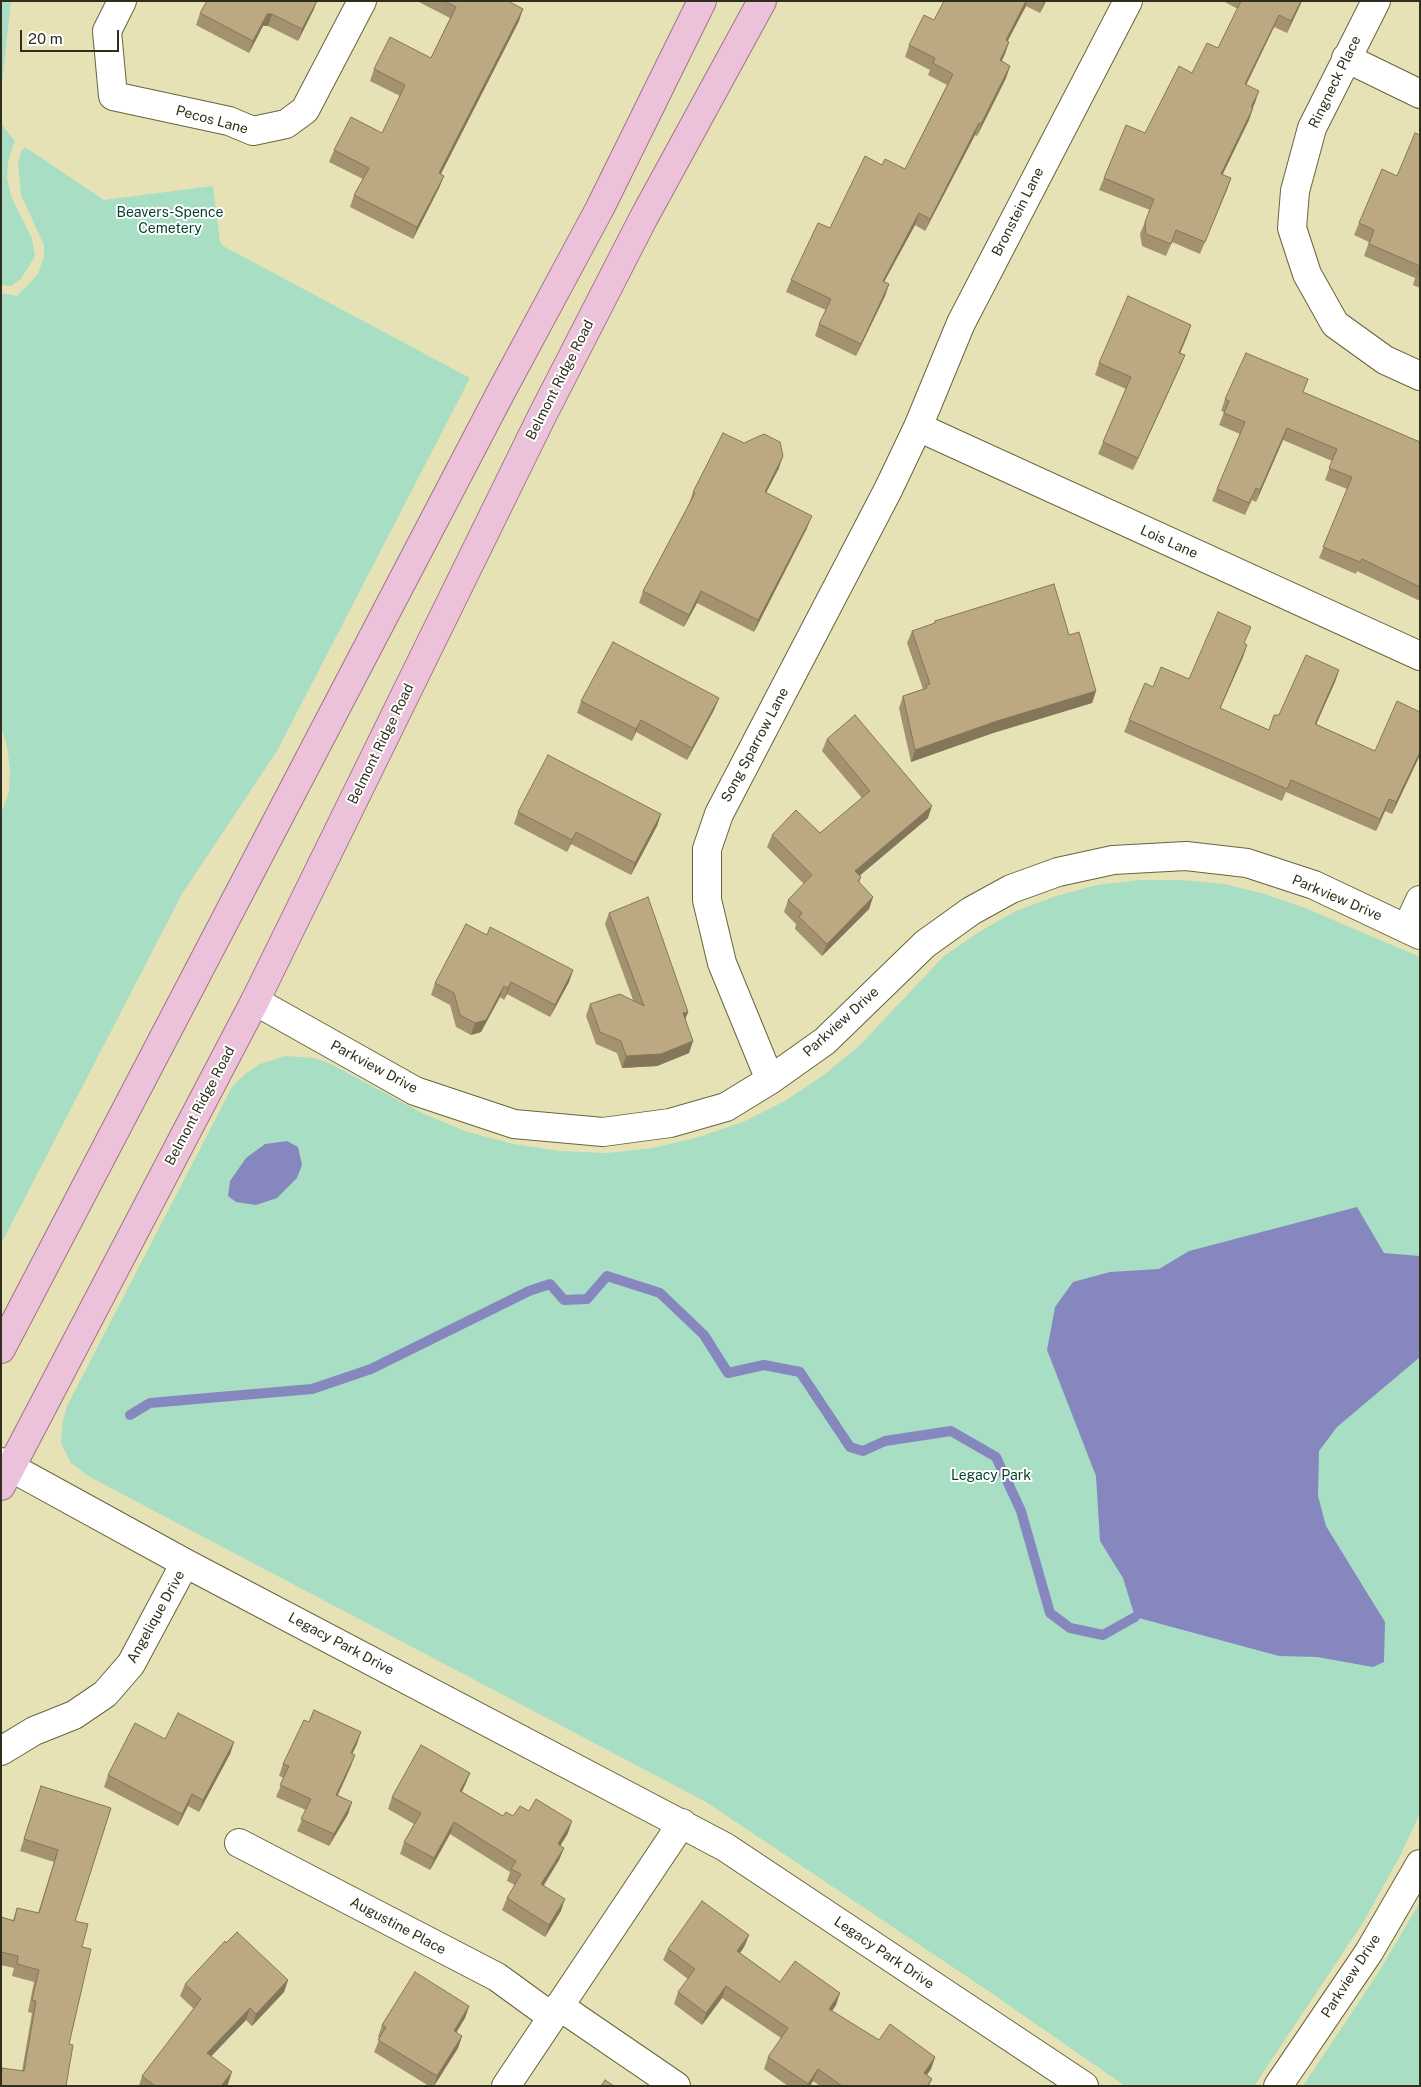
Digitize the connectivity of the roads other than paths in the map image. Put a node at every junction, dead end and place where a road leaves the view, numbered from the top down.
1 (122, 1) edge
2 (362, 1) edge
3 (702, 1) edge
4 (762, 1) edge
5 (1128, 1) edge
6 (1376, 1) edge
7 (1346, 58) junction
8 (1420, 94) edge
9 (1420, 376) edge
10 (918, 427) junction
11 (1420, 656) edge
12 (1420, 900) edge
13 (1413, 932) edge
14 (255, 1001) junction
15 (770, 1080) junction
16 (1, 1349) edge
17 (4, 1472) edge
18 (185, 1563) junction
19 (1, 1750) edge
20 (682, 1823) junction
21 (239, 1843) dead end
22 (1420, 1864) edge
23 (556, 2011) junction
24 (506, 2086) edge
25 (676, 2086) edge
26 (1084, 2086) edge
27 (1278, 2086) edge

1 - 2 street, Pecos Lane
3 - 16 main road
4 - 14 main road, Belmont Ridge Road
5 - 10 street, Bronstein Lane
6 - 7 street, Ringneck Place
7 - 8 street
7 - 9 street, Ringneck Place
10 - 11 street, Lois Lane
10 - 15 street, Song Sparrow Lane
12 - 13 street
13 - 15 street, Parkview Drive
14 - 15 street, Parkview Drive
14 - 17 main road, Belmont Ridge Road
17 - 18 street, Legacy Park Drive
18 - 19 street, Angelique Drive
18 - 20 street, Legacy Park Drive
20 - 23 street
20 - 26 street, Legacy Park Drive
21 - 23 street, Augustine Place
22 - 27 street, Parkview Drive
23 - 24 street
23 - 25 street, Augustine Place

